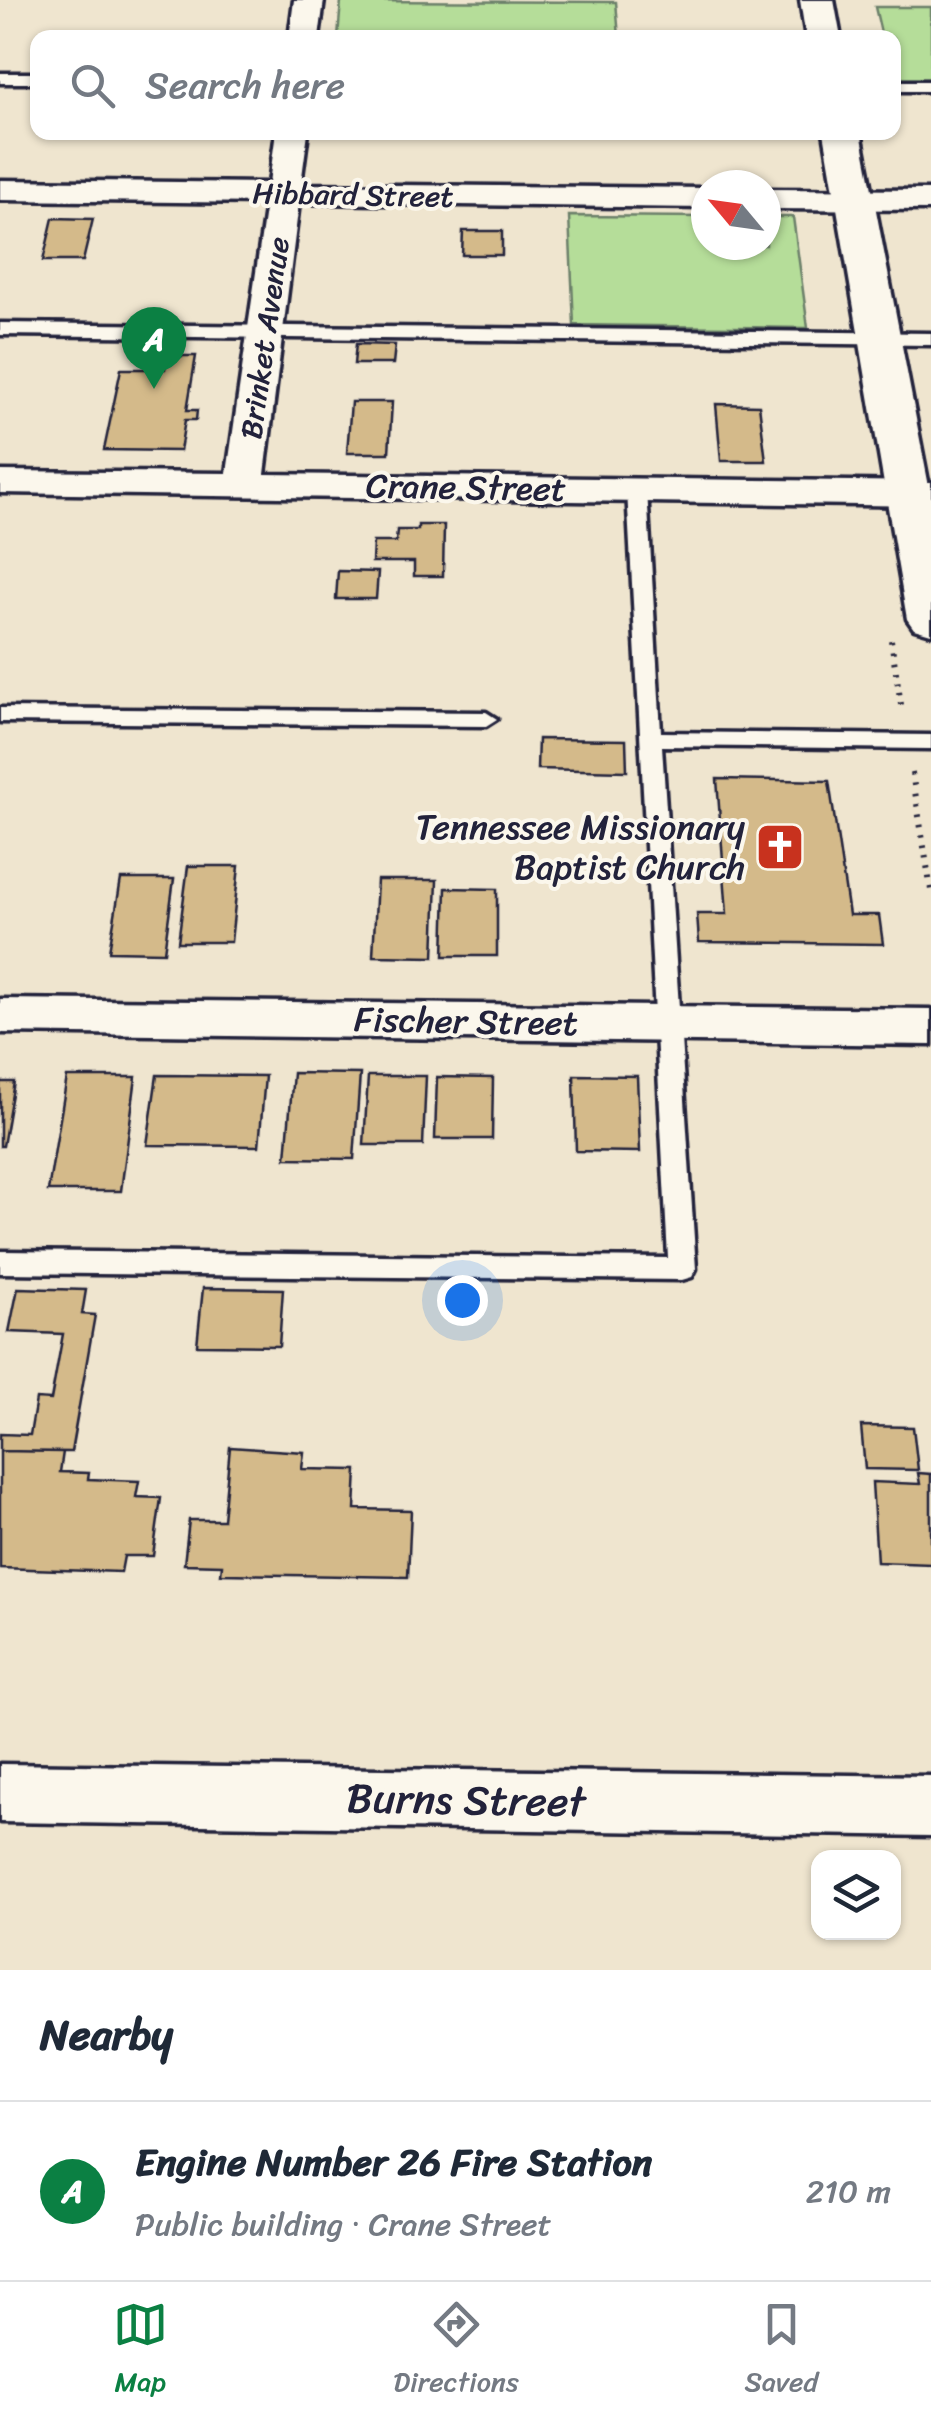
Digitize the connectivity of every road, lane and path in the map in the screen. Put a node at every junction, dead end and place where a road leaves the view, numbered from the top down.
1 (309, 0) edge
2 (817, 0) edge
3 (305, 30) edge
4 (823, 30) edge
5 (0, 78) edge
6 (30, 78) edge
7 (901, 86) edge
8 (931, 86) edge
9 (291, 140) edge
10 (843, 140) edge
11 (0, 190) edge
12 (284, 194) junction
13 (691, 198) edge
14 (781, 198) edge
15 (854, 199) junction
16 (931, 200) edge
17 (0, 329) edge
18 (266, 330) junction
19 (879, 338) junction
20 (931, 339) edge
21 (0, 482) edge
22 (244, 484) junction
23 (637, 490) junction
24 (919, 494) edge
25 (931, 618) edge
26 (0, 715) edge
27 (486, 720) dead end
28 (650, 739) junction
29 (931, 742) edge
30 (0, 1016) edge
31 (670, 1024) junction
32 (931, 1027) edge
33 (0, 1262) edge
34 (0, 1792) edge
35 (931, 1806) edge

1 - 3 street
2 - 4 street
5 - 6 lane
7 - 8 lane
9 - 12 street, Brinket Avenue
10 - 15 street
11 - 12 street, Hibbard Street
12 - 13 street, Hibbard Street
12 - 18 street, Brinket Avenue
14 - 15 street
15 - 16 street
15 - 19 street
17 - 18 lane
18 - 19 lane
18 - 22 street, Brinket Avenue
19 - 20 lane
19 - 24 street
21 - 22 street, Crane Street
22 - 23 street, Crane Street
23 - 24 street, Crane Street
23 - 28 lane
24 - 25 street
26 - 27 lane
28 - 29 lane
28 - 31 lane
30 - 31 street, Fischer Street
31 - 32 street, Fischer Street
31 - 33 lane
34 - 35 street, Burns Street

